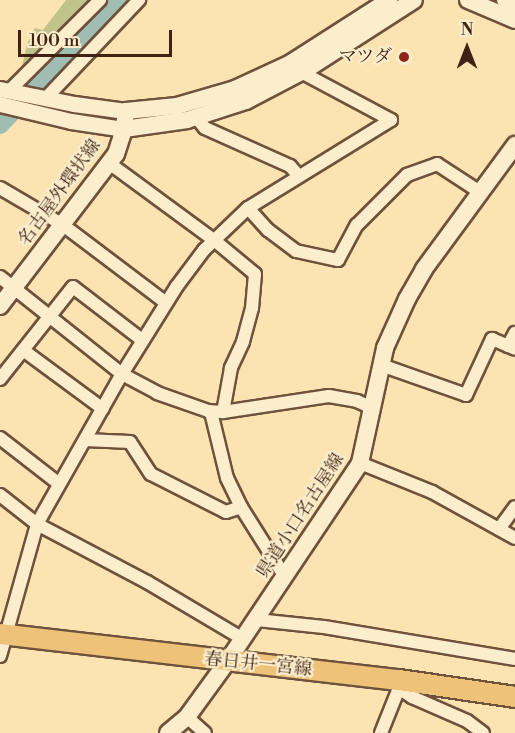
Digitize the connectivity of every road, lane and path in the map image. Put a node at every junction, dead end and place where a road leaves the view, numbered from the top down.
1 (100, 0) edge
2 (139, 0) edge
3 (389, 0) edge
4 (414, 0) edge
5 (468, 0) edge
6 (505, 0) edge
7 (515, 4) edge
8 (515, 20) edge
9 (301, 72) junction
10 (3, 97) edge
11 (45, 99) junction
12 (126, 111) junction
13 (196, 117) junction
14 (124, 129) junction
15 (515, 145) edge
16 (109, 163) junction
17 (299, 176) junction
18 (0, 188) edge
19 (480, 192) junction
20 (248, 208) junction
21 (63, 225) junction
22 (214, 240) junction
23 (0, 277) edge
24 (14, 288) junction
25 (166, 303) junction
26 (0, 306) edge
27 (50, 316) junction
28 (515, 333) edge
29 (142, 340) junction
30 (511, 348) edge
31 (23, 350) junction
32 (381, 365) junction
33 (122, 374) junction
34 (0, 379) edge
35 (372, 408) junction
36 (103, 409) junction
37 (217, 412) junction
38 (0, 438) edge
39 (85, 440) junction
40 (360, 463) junction
41 (58, 483) junction
42 (0, 495) edge
43 (241, 507) junction
44 (515, 507) edge
45 (37, 524) junction
46 (499, 530) junction
47 (515, 538) edge
48 (285, 577) junction
49 (257, 620) junction
50 (3, 634) edge
51 (243, 639) junction
52 (0, 656) edge
53 (515, 659) edge
54 (227, 662) junction
55 (399, 684) junction
56 (515, 697) edge
57 (187, 717) junction
58 (168, 733) edge
59 (206, 733) edge
60 (381, 733) edge
61 (483, 733) edge

1 - 10 street
2 - 11 street
3 - 12 main road
4 - 9 main road, 名古屋外環状線
5 - 8 main road
6 - 7 main road
9 - 13 main road, 名古屋外環状線
9 - 17 street
10 - 11 street
10 - 14 street
11 - 12 street
12 - 14 main road, 名古屋外環状線
13 - 14 main road, 名古屋外環状線
13 - 17 street
14 - 16 main road, 名古屋外環状線
15 - 19 main road, 県道小口名古屋線
16 - 21 main road, 名古屋外環状線
16 - 22 street
17 - 20 street
18 - 21 street
19 - 20 street
19 - 32 main road, 県道小口名古屋線
20 - 22 street
21 - 24 main road, 名古屋外環状線
21 - 25 street
22 - 25 street
22 - 37 street
23 - 24 street
24 - 26 main road, 名古屋外環状線
24 - 27 street
25 - 29 street
27 - 29 street
27 - 31 street
27 - 33 street
28 - 30 street
29 - 33 street
30 - 32 street
31 - 34 street
31 - 36 street
32 - 35 main road, 県道小口名古屋線
33 - 36 street
33 - 37 street
35 - 37 street
35 - 40 main road, 県道小口名古屋線
36 - 39 street
37 - 43 street
38 - 41 street
39 - 41 street
39 - 43 street
40 - 46 street
40 - 48 main road, 県道小口名古屋線
41 - 45 street
42 - 45 street
43 - 48 street
44 - 46 street
45 - 50 street
45 - 51 street
46 - 47 street
48 - 49 main road, 県道小口名古屋線
49 - 51 main road, 県道小口名古屋線
49 - 53 street
50 - 52 street
50 - 54 main road, 春日井一宮線
51 - 54 main road, 県道小口名古屋線
54 - 55 main road, 春日井一宮線
54 - 57 main road, 県道小口名古屋線
55 - 56 main road, 春日井一宮線
55 - 60 street
55 - 61 street
57 - 58 main road, 県道小口名古屋線
57 - 59 street

